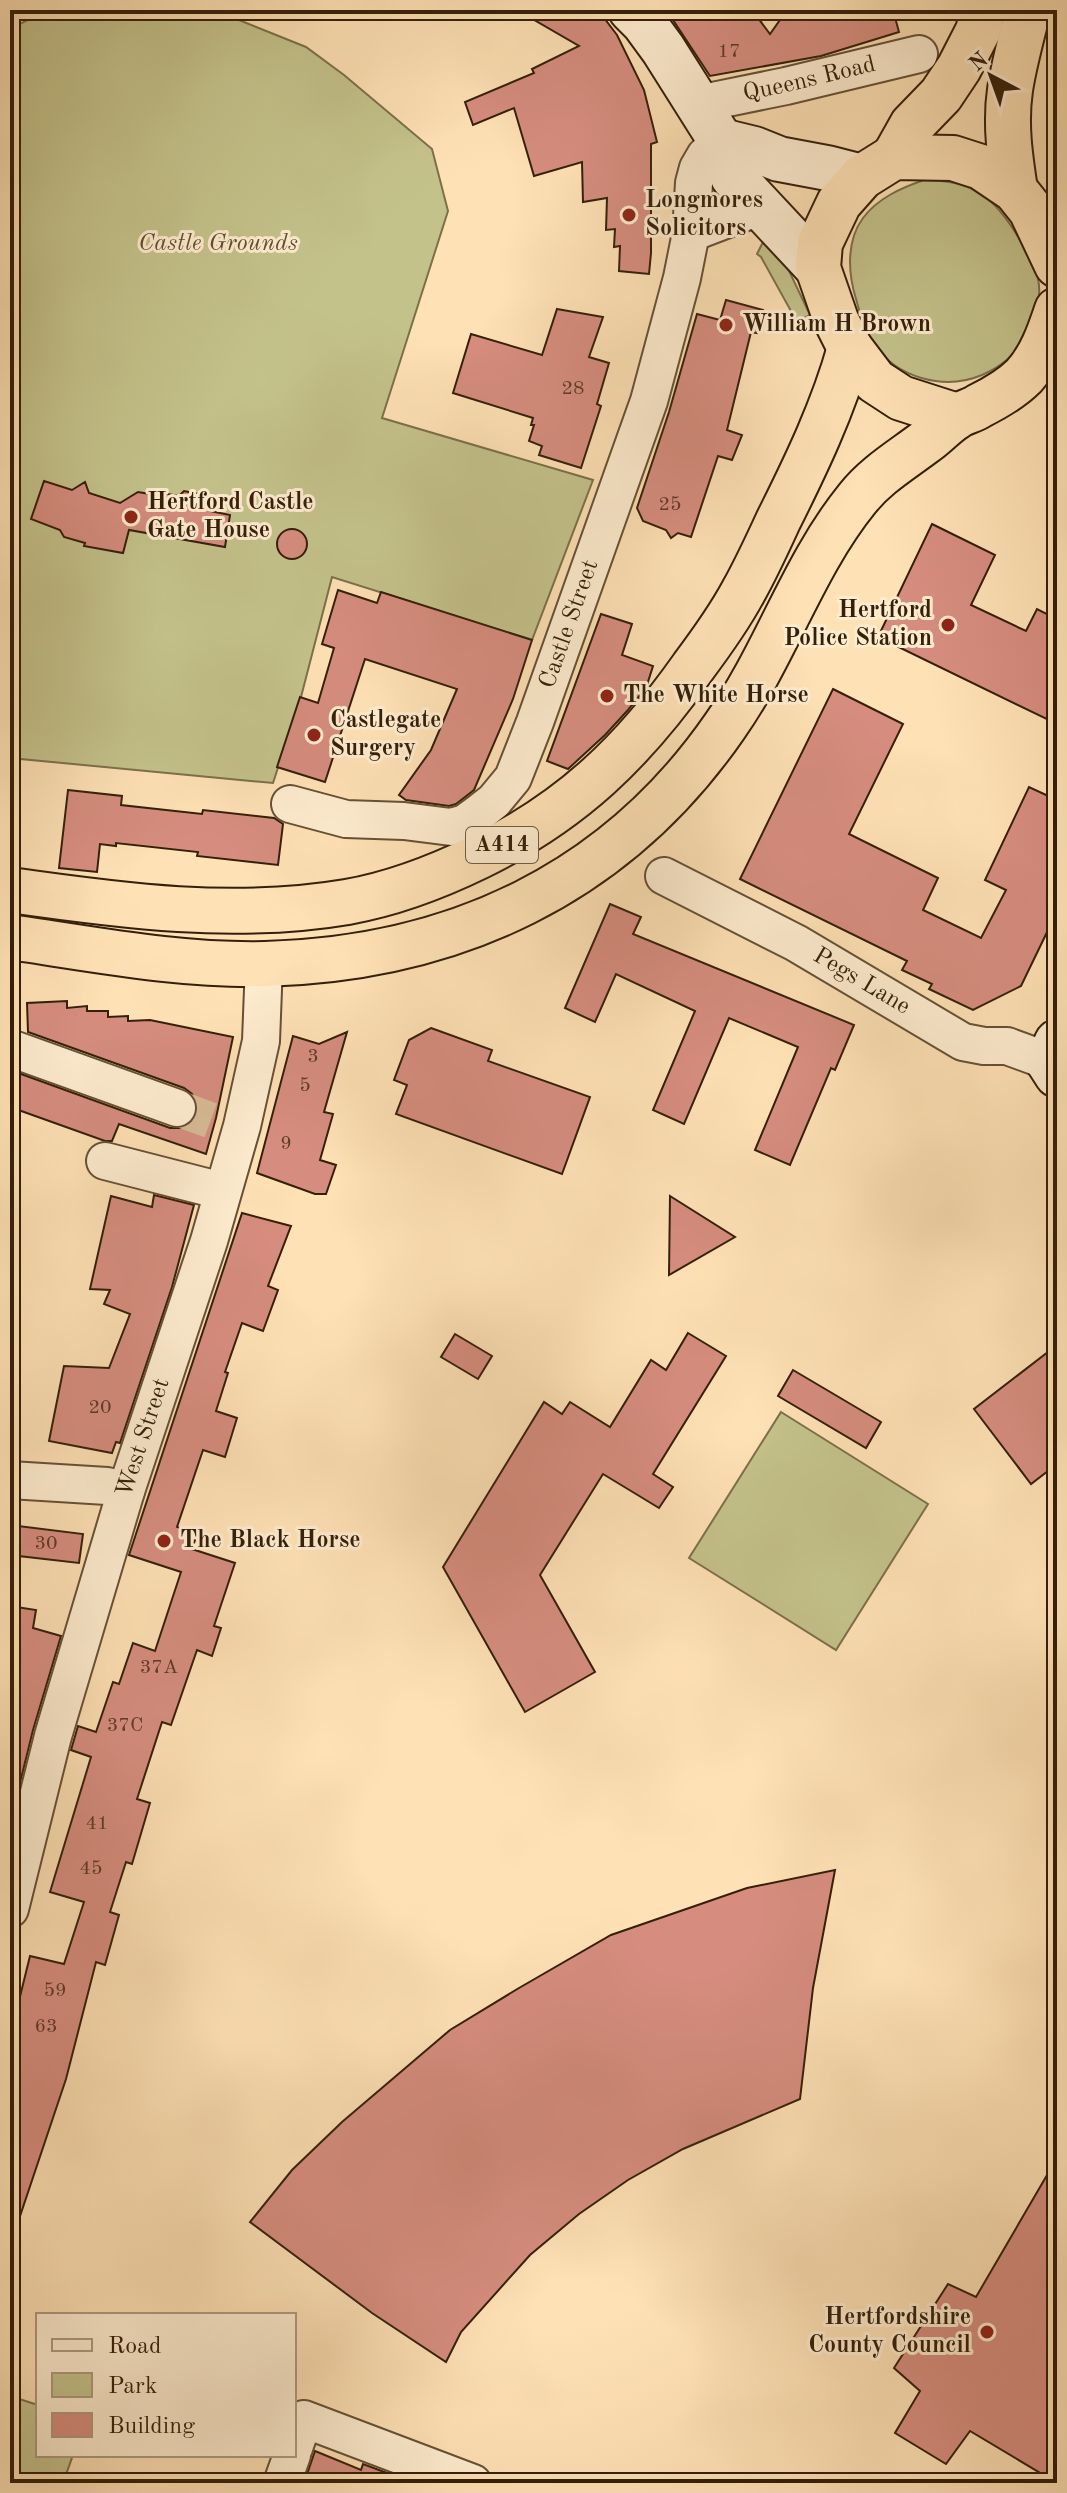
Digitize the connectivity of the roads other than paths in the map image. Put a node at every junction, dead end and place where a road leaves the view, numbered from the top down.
1 (631, 10) edge
2 (983, 10) edge
3 (1028, 10) edge
4 (919, 54) dead end
5 (698, 104) junction
6 (721, 141) junction
7 (878, 167) junction
8 (1015, 190) junction
9 (759, 207) junction
10 (691, 233) junction
11 (1057, 265) edge
12 (818, 268) junction
13 (1057, 310) edge
14 (850, 348) junction
15 (1040, 377) edge
16 (957, 416) junction
17 (290, 804) dead end
18 (664, 876) dead end
19 (10, 890) edge
20 (10, 937) edge
21 (264, 964) junction
22 (10, 1048) edge
23 (1054, 1059) edge
24 (177, 1108) tunnel mouth
25 (105, 1161) dead end
26 (222, 1191) junction
27 (10, 1480) edge
28 (126, 1491) junction
29 (10, 1909) edge
30 (296, 2442) edge
31 (291, 2457) edge
32 (282, 2483) edge
33 (473, 2483) edge

1 - 5 main road
2 - 7 highway
3 - 8 highway
4 - 5 street, Queens Road
5 - 6 main road
6 - 7 main road
6 - 9 main road
6 - 10 street, Castle Street
7 - 8 highway
7 - 12 highway
8 - 11 highway
9 - 10 street
9 - 12 main road
10 - 17 street, Castle Street
12 - 14 highway
13 - 15 highway
14 - 16 highway
14 - 19 highway, A414
15 - 16 highway
16 - 21 highway, A414
18 - 23 street, Pegs Lane
20 - 21 highway, A414
21 - 26 street, West Street
22 - 24 street
25 - 26 street
26 - 28 street, West Street
27 - 28 street
28 - 29 street, West Street
30 - 33 street
31 - 32 street

